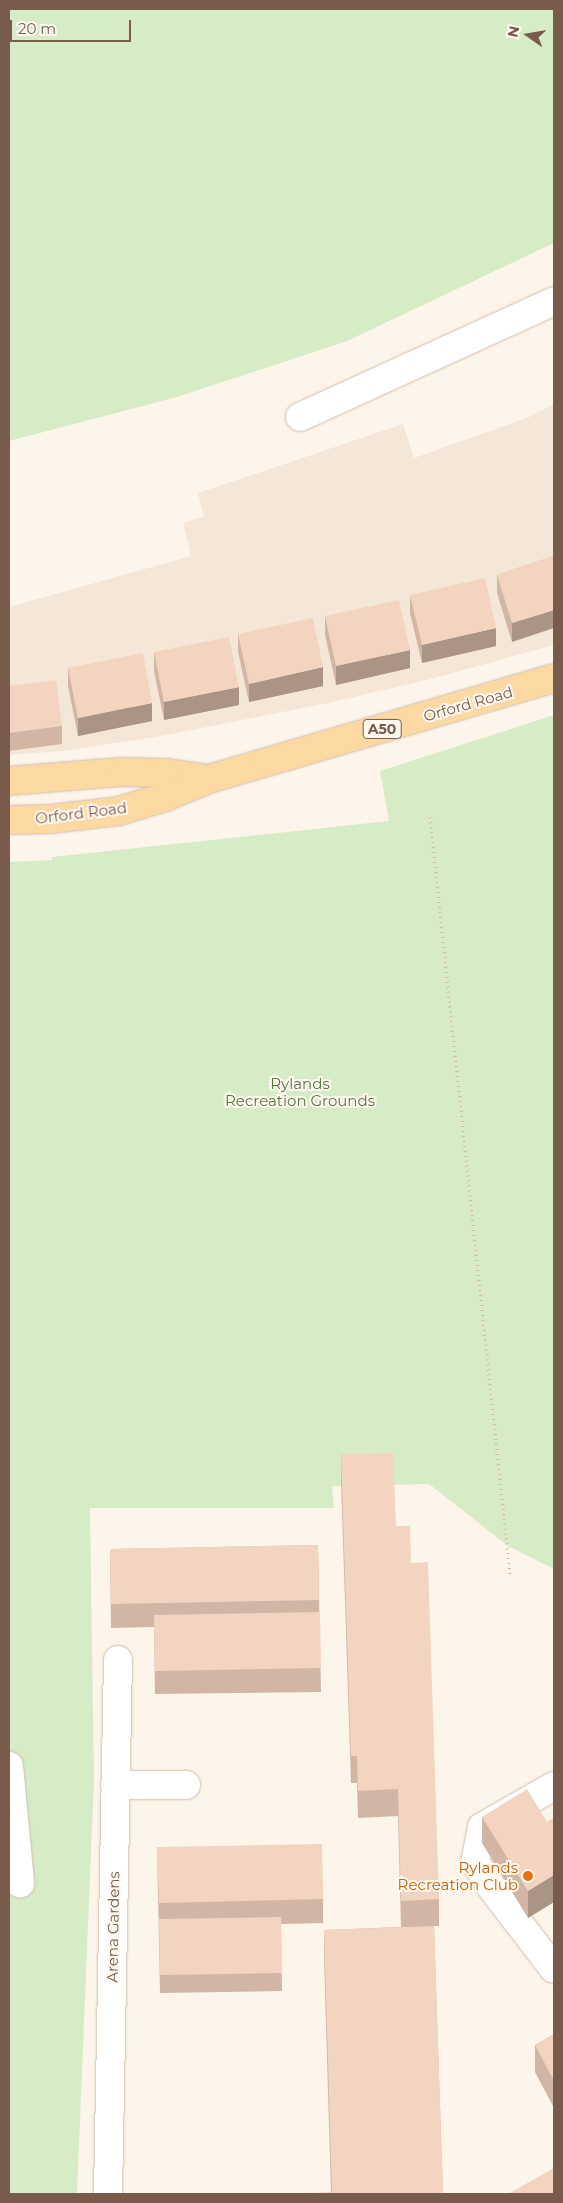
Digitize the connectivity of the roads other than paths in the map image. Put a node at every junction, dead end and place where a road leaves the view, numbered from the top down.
1 (554, 301) edge
2 (300, 417) dead end
3 (554, 678) edge
4 (209, 779) junction
5 (9, 781) edge
6 (9, 820) edge
7 (118, 1660) dead end
8 (9, 1766) edge
9 (186, 1784) dead end
10 (115, 1785) junction
11 (554, 1786) edge
12 (20, 1883) dead end
13 (554, 1969) edge
14 (108, 2194) edge

1 - 2 street
3 - 4 main road, Orford Road / A50
4 - 5 main road, Orford Road / A50
4 - 6 main road, Orford Road / A50
7 - 10 street, Arena Gardens
8 - 12 street
9 - 10 street
10 - 14 street, Arena Gardens
11 - 13 street

